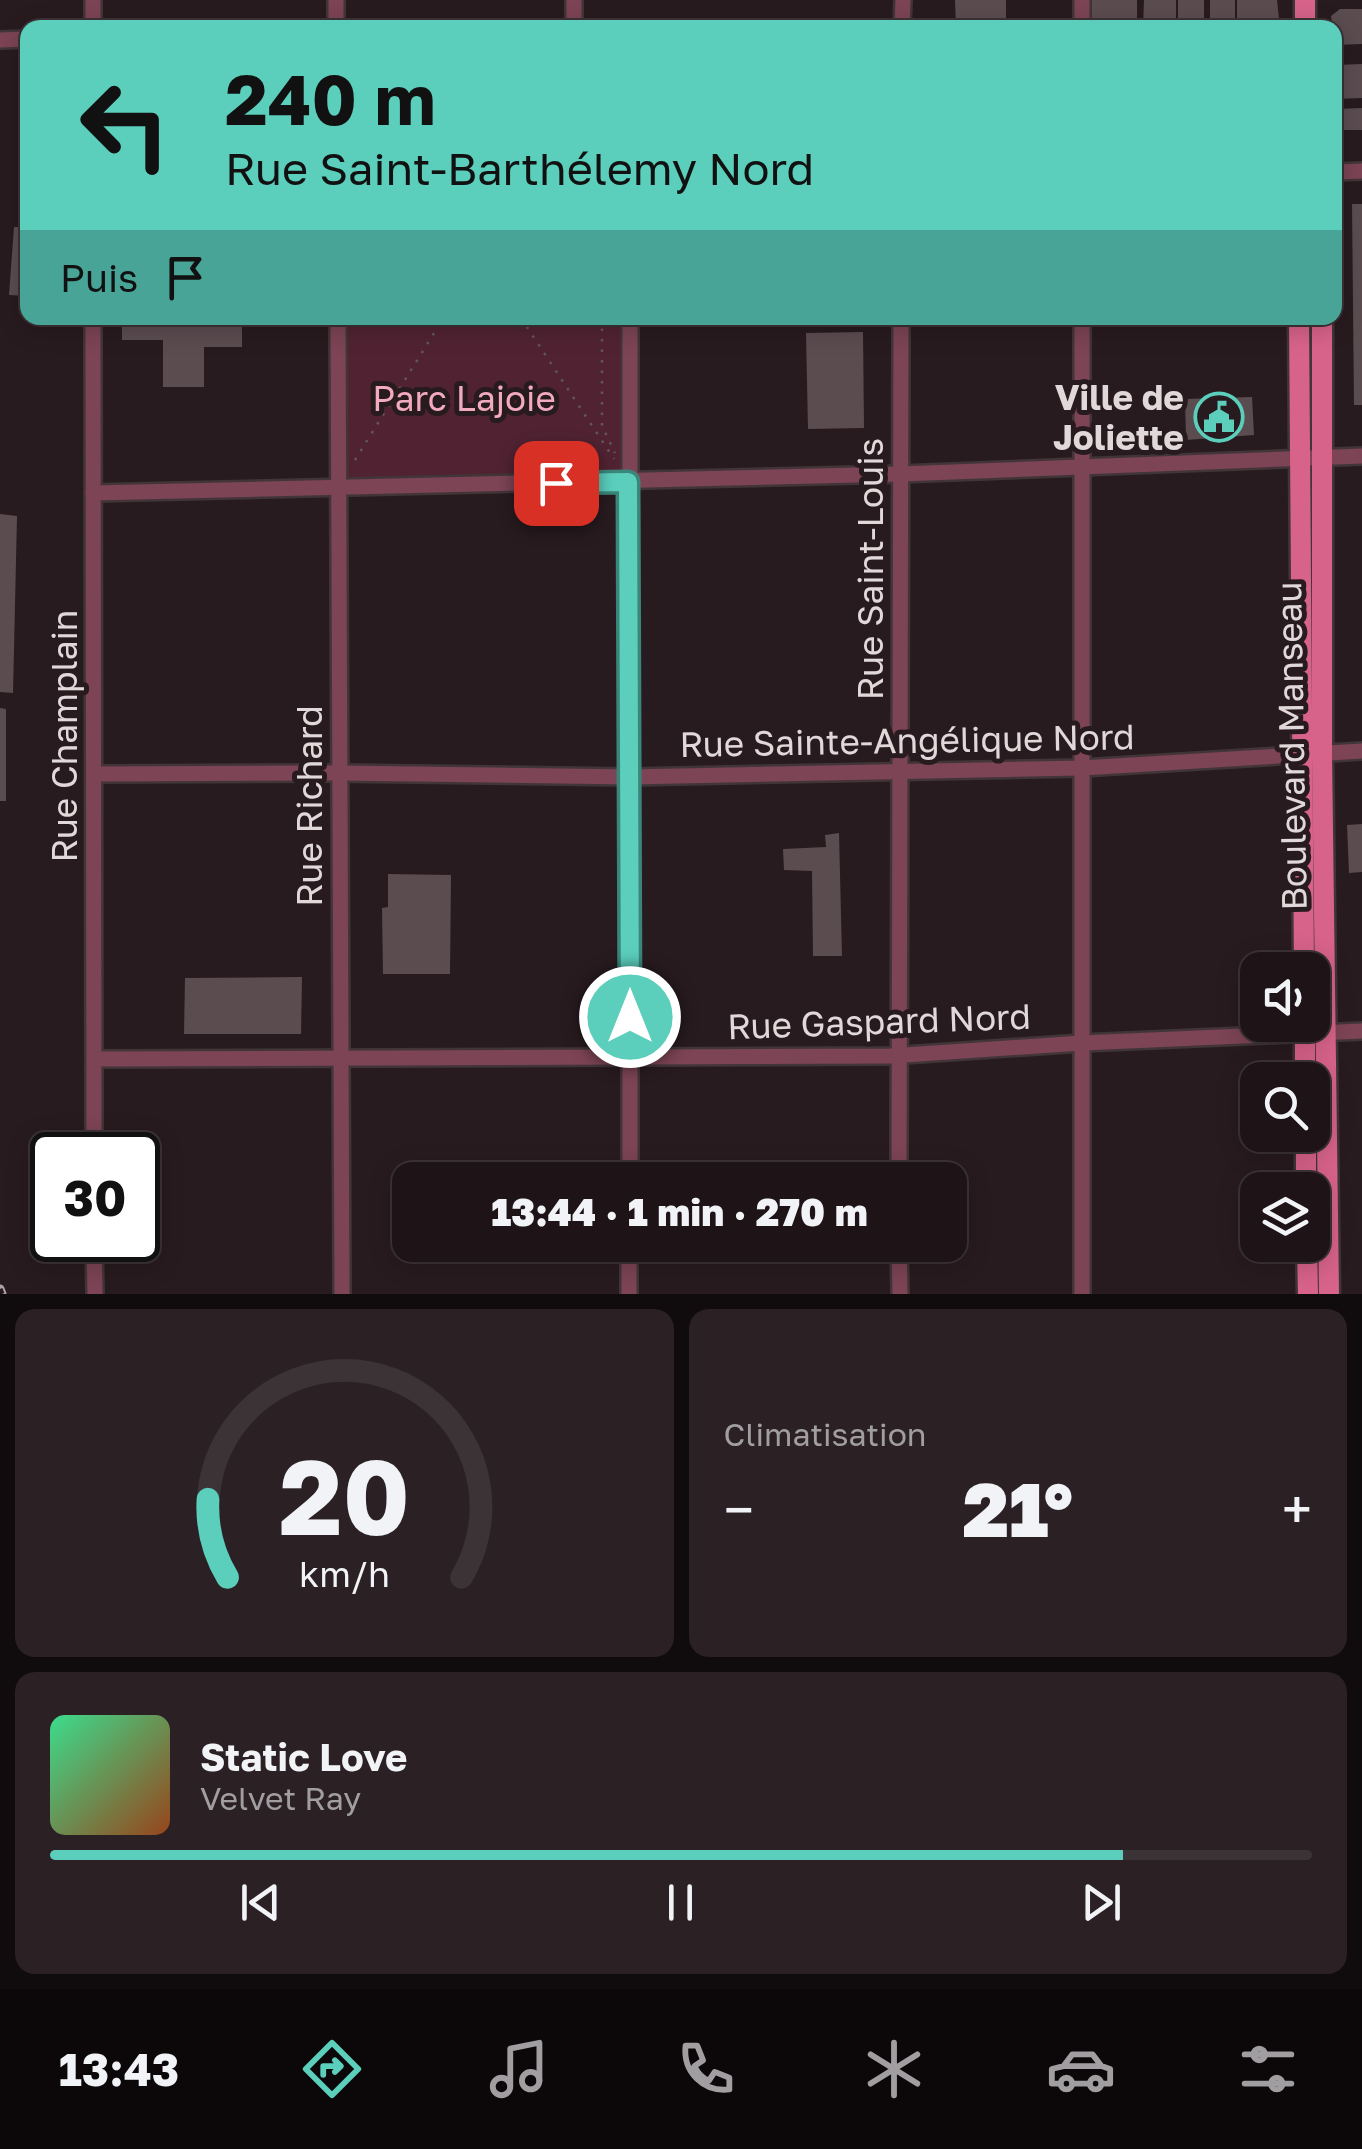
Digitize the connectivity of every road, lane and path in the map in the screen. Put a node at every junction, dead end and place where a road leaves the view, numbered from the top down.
1 (93, 325) edge
2 (338, 325) edge
3 (438, 325) edge
4 (527, 325) edge
5 (602, 325) edge
6 (630, 325) edge
7 (901, 325) edge
8 (1082, 325) edge
9 (1300, 325) edge
10 (1321, 325) edge
11 (1362, 456) edge
12 (1311, 458) junction
13 (1082, 468) junction
14 (900, 474) junction
15 (628, 482) junction
16 (338, 487) junction
17 (94, 493) junction
18 (1362, 751) edge
19 (1312, 755) junction
20 (1082, 768) junction
21 (900, 771) junction
22 (338, 773) junction
23 (94, 774) junction
24 (630, 777) junction
25 (1305, 952) edge
26 (1323, 952) edge
27 (1362, 1031) edge
28 (1240, 1033) edge
29 (1330, 1033) edge
30 (1327, 1042) edge
31 (1082, 1043) junction
32 (899, 1056) junction
33 (630, 1057) junction
34 (341, 1058) junction
35 (94, 1059) junction
36 (94, 1132) edge
37 (630, 1162) edge
38 (899, 1162) edge
39 (94, 1262) edge
40 (630, 1262) edge
41 (900, 1262) edge
42 (1307, 1262) edge
43 (94, 1294) edge
44 (342, 1294) edge
45 (629, 1294) edge
46 (900, 1294) edge
47 (1082, 1294) edge
48 (1308, 1294) edge
49 (1329, 1294) edge

1 - 17 street, Rue Champlain
2 - 16 street, Rue Richard
3 - 16 path
4 - 15 path
5 - 15 path
6 - 15 street
7 - 14 street, Rue Saint-Louis
8 - 13 street
9 - 12 main road, Boulevard Manseau
10 - 12 main road, Boulevard Manseau
11 - 12 street
12 - 13 street
12 - 19 main road, Boulevard Manseau
13 - 14 street
13 - 20 street
14 - 15 street
14 - 21 street, Rue Saint-Louis
15 - 16 street
15 - 24 street
16 - 17 street
16 - 22 street, Rue Richard
17 - 23 street, Rue Champlain
18 - 19 street, Rue Sainte-Angélique Nord
19 - 20 street, Rue Sainte-Angélique Nord
19 - 25 main road, Boulevard Manseau
19 - 26 main road, Boulevard Manseau
20 - 21 street, Rue Sainte-Angélique Nord
20 - 31 street
21 - 24 street, Rue Sainte-Angélique Nord
21 - 32 street, Rue Saint-Louis
22 - 23 street, Rue Sainte-Angélique Nord
22 - 24 street, Rue Sainte-Angélique Nord
22 - 34 street, Rue Richard
23 - 35 street, Rue Champlain
24 - 33 street
27 - 29 street, Rue Gaspard Nord
28 - 31 street, Rue Gaspard Nord
30 - 49 main road, Boulevard Manseau
31 - 32 street, Rue Gaspard Nord
31 - 47 street
32 - 33 street, Rue Gaspard Nord
32 - 38 street, Rue Saint-Louis
33 - 34 street, Rue Gaspard Nord
33 - 37 street
34 - 35 street, Rue Gaspard Nord
34 - 44 street, Rue Richard
35 - 36 street, Rue Champlain
39 - 43 street
40 - 45 street
41 - 46 street
42 - 48 main road

